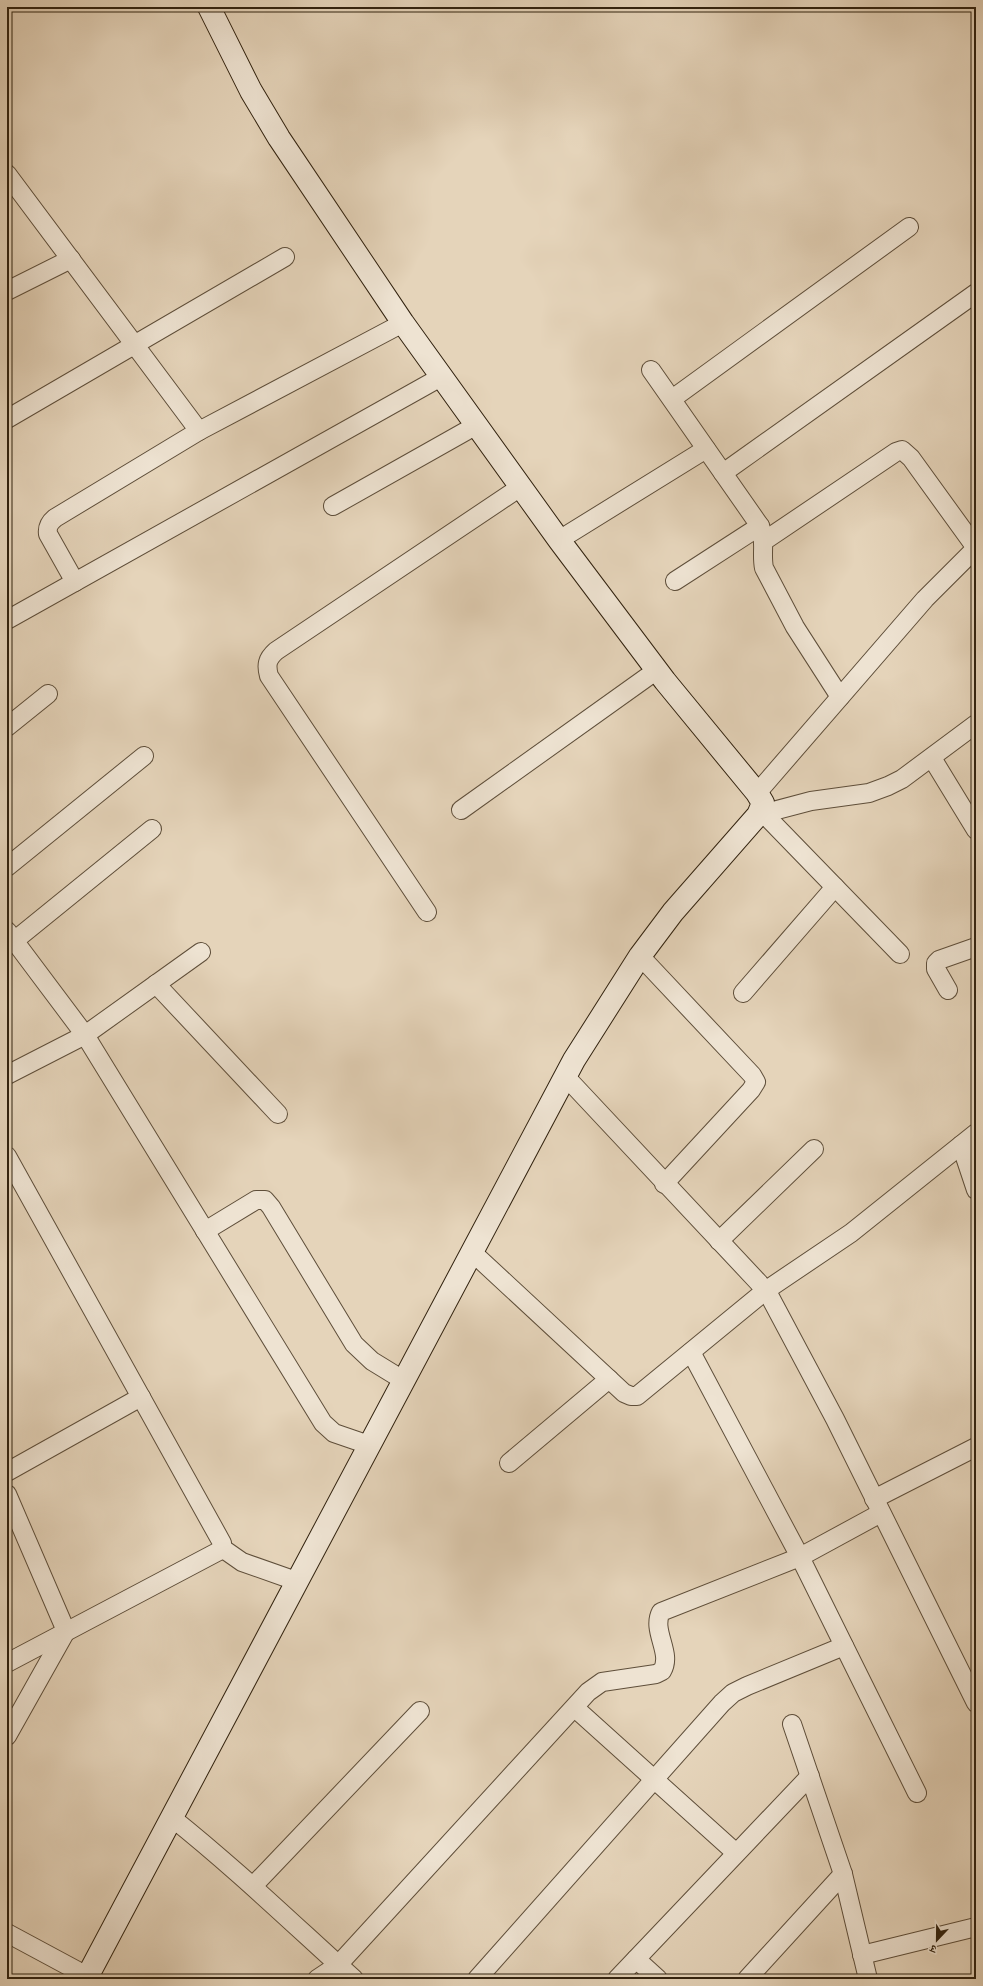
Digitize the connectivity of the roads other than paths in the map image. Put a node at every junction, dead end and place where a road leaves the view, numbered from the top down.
1 (208, 7) edge
2 (7, 174) edge
3 (909, 227) dead end
4 (285, 257) dead end
5 (71, 259) junction
6 (7, 291) edge
7 (976, 293) edge
8 (403, 323) junction
9 (134, 345) junction
10 (651, 370) dead end
11 (441, 376) junction
12 (672, 399) junction
13 (7, 419) edge
14 (475, 426) junction
15 (199, 431) junction
16 (706, 449) junction
17 (723, 473) junction
18 (519, 488) junction
19 (333, 506) dead end
20 (762, 534) junction
21 (558, 540) junction
22 (976, 548) edge
23 (675, 581) dead end
24 (75, 582) junction
25 (7, 620) edge
26 (657, 670) junction
27 (48, 694) dead end
28 (840, 697) junction
29 (976, 724) edge
30 (7, 727) edge
31 (144, 756) dead end
32 (932, 758) junction
33 (757, 793) junction
34 (461, 810) dead end
35 (761, 814) junction
36 (152, 830) dead end
37 (976, 830) edge
38 (7, 867) edge
39 (835, 887) junction
40 (427, 912) dead end
41 (11, 936) edge
42 (976, 948) edge
43 (201, 952) dead end
44 (900, 954) dead end
45 (640, 956) junction
46 (156, 984) junction
47 (948, 990) dead end
48 (743, 993) dead end
49 (85, 1035) junction
50 (7, 1075) edge
51 (565, 1076) junction
52 (278, 1114) dead end
53 (976, 1133) edge
54 (961, 1145) junction
55 (814, 1149) dead end
56 (7, 1156) edge
57 (664, 1184) junction
58 (976, 1190) edge
59 (205, 1231) junction
60 (719, 1241) junction
61 (471, 1252) junction
62 (765, 1291) junction
63 (691, 1352) junction
64 (403, 1380) junction
65 (609, 1380) junction
66 (141, 1397) junction
67 (369, 1445) junction
68 (976, 1447) edge
69 (509, 1463) dead end
70 (7, 1472) edge
71 (7, 1494) edge
72 (878, 1506) junction
73 (222, 1548) junction
74 (800, 1557) junction
75 (296, 1581) junction
76 (66, 1631) junction
77 (844, 1646) junction
78 (7, 1663) edge
79 (976, 1703) edge
80 (575, 1708) junction
81 (420, 1711) dead end
82 (792, 1724) dead end
83 (7, 1736) edge
84 (810, 1776) junction
85 (654, 1780) junction
86 (917, 1793) dead end
87 (171, 1817) junction
88 (736, 1853) junction
89 (842, 1874) junction
90 (253, 1886) junction
91 (976, 1927) edge
92 (7, 1933) edge
93 (862, 1955) junction
94 (636, 1959) junction
95 (338, 1965) junction
96 (87, 1978) edge
97 (317, 1979) edge
98 (354, 1979) edge
99 (477, 1979) edge
100 (617, 1979) edge
101 (658, 1979) edge
102 (747, 1979) edge
103 (868, 1979) edge

1 - 8 street
2 - 5 street
3 - 12 street
4 - 9 street
5 - 6 street
5 - 9 street
7 - 17 street
8 - 11 street
8 - 15 street
9 - 13 street
9 - 15 street
10 - 12 street
11 - 14 street
11 - 24 street
12 - 16 street
14 - 18 street
14 - 19 street
15 - 24 street
16 - 17 street
16 - 21 street
17 - 20 street
18 - 21 street
18 - 40 street
20 - 22 street
20 - 23 street
20 - 28 street
21 - 26 street
22 - 28 street
24 - 25 street
26 - 33 street
26 - 34 street
27 - 30 street
28 - 33 street
29 - 32 street
31 - 38 street
32 - 35 street
32 - 37 street
33 - 35 street
35 - 39 street
35 - 45 street
36 - 41 street
39 - 44 street
39 - 48 street
41 - 49 street
42 - 47 street
43 - 46 street
45 - 51 street
45 - 57 street
46 - 49 street
46 - 52 street
49 - 50 street
49 - 59 street
51 - 57 street
51 - 61 street
53 - 54 street
54 - 58 street
54 - 62 street
55 - 60 street
56 - 66 street
57 - 60 street
59 - 64 street
59 - 67 street
60 - 62 street
61 - 64 street
61 - 65 street
62 - 63 street
62 - 72 street
63 - 65 street
63 - 74 street
64 - 67 street
65 - 69 street
66 - 70 street
66 - 73 street
67 - 75 street
68 - 72 street
71 - 76 street
72 - 74 street
72 - 79 street
73 - 75 street
73 - 76 street
74 - 77 street
74 - 80 street
75 - 87 street
76 - 78 street
76 - 83 street
77 - 85 street
77 - 86 street
80 - 85 street
80 - 95 street
81 - 90 street
82 - 84 street
84 - 88 street
84 - 89 street
85 - 88 street
85 - 99 street
87 - 90 street
87 - 96 street
88 - 94 street
89 - 93 street
89 - 102 street
90 - 95 street
91 - 93 street
92 - 96 street
93 - 103 street
94 - 100 street
94 - 101 street
95 - 97 street
95 - 98 street

